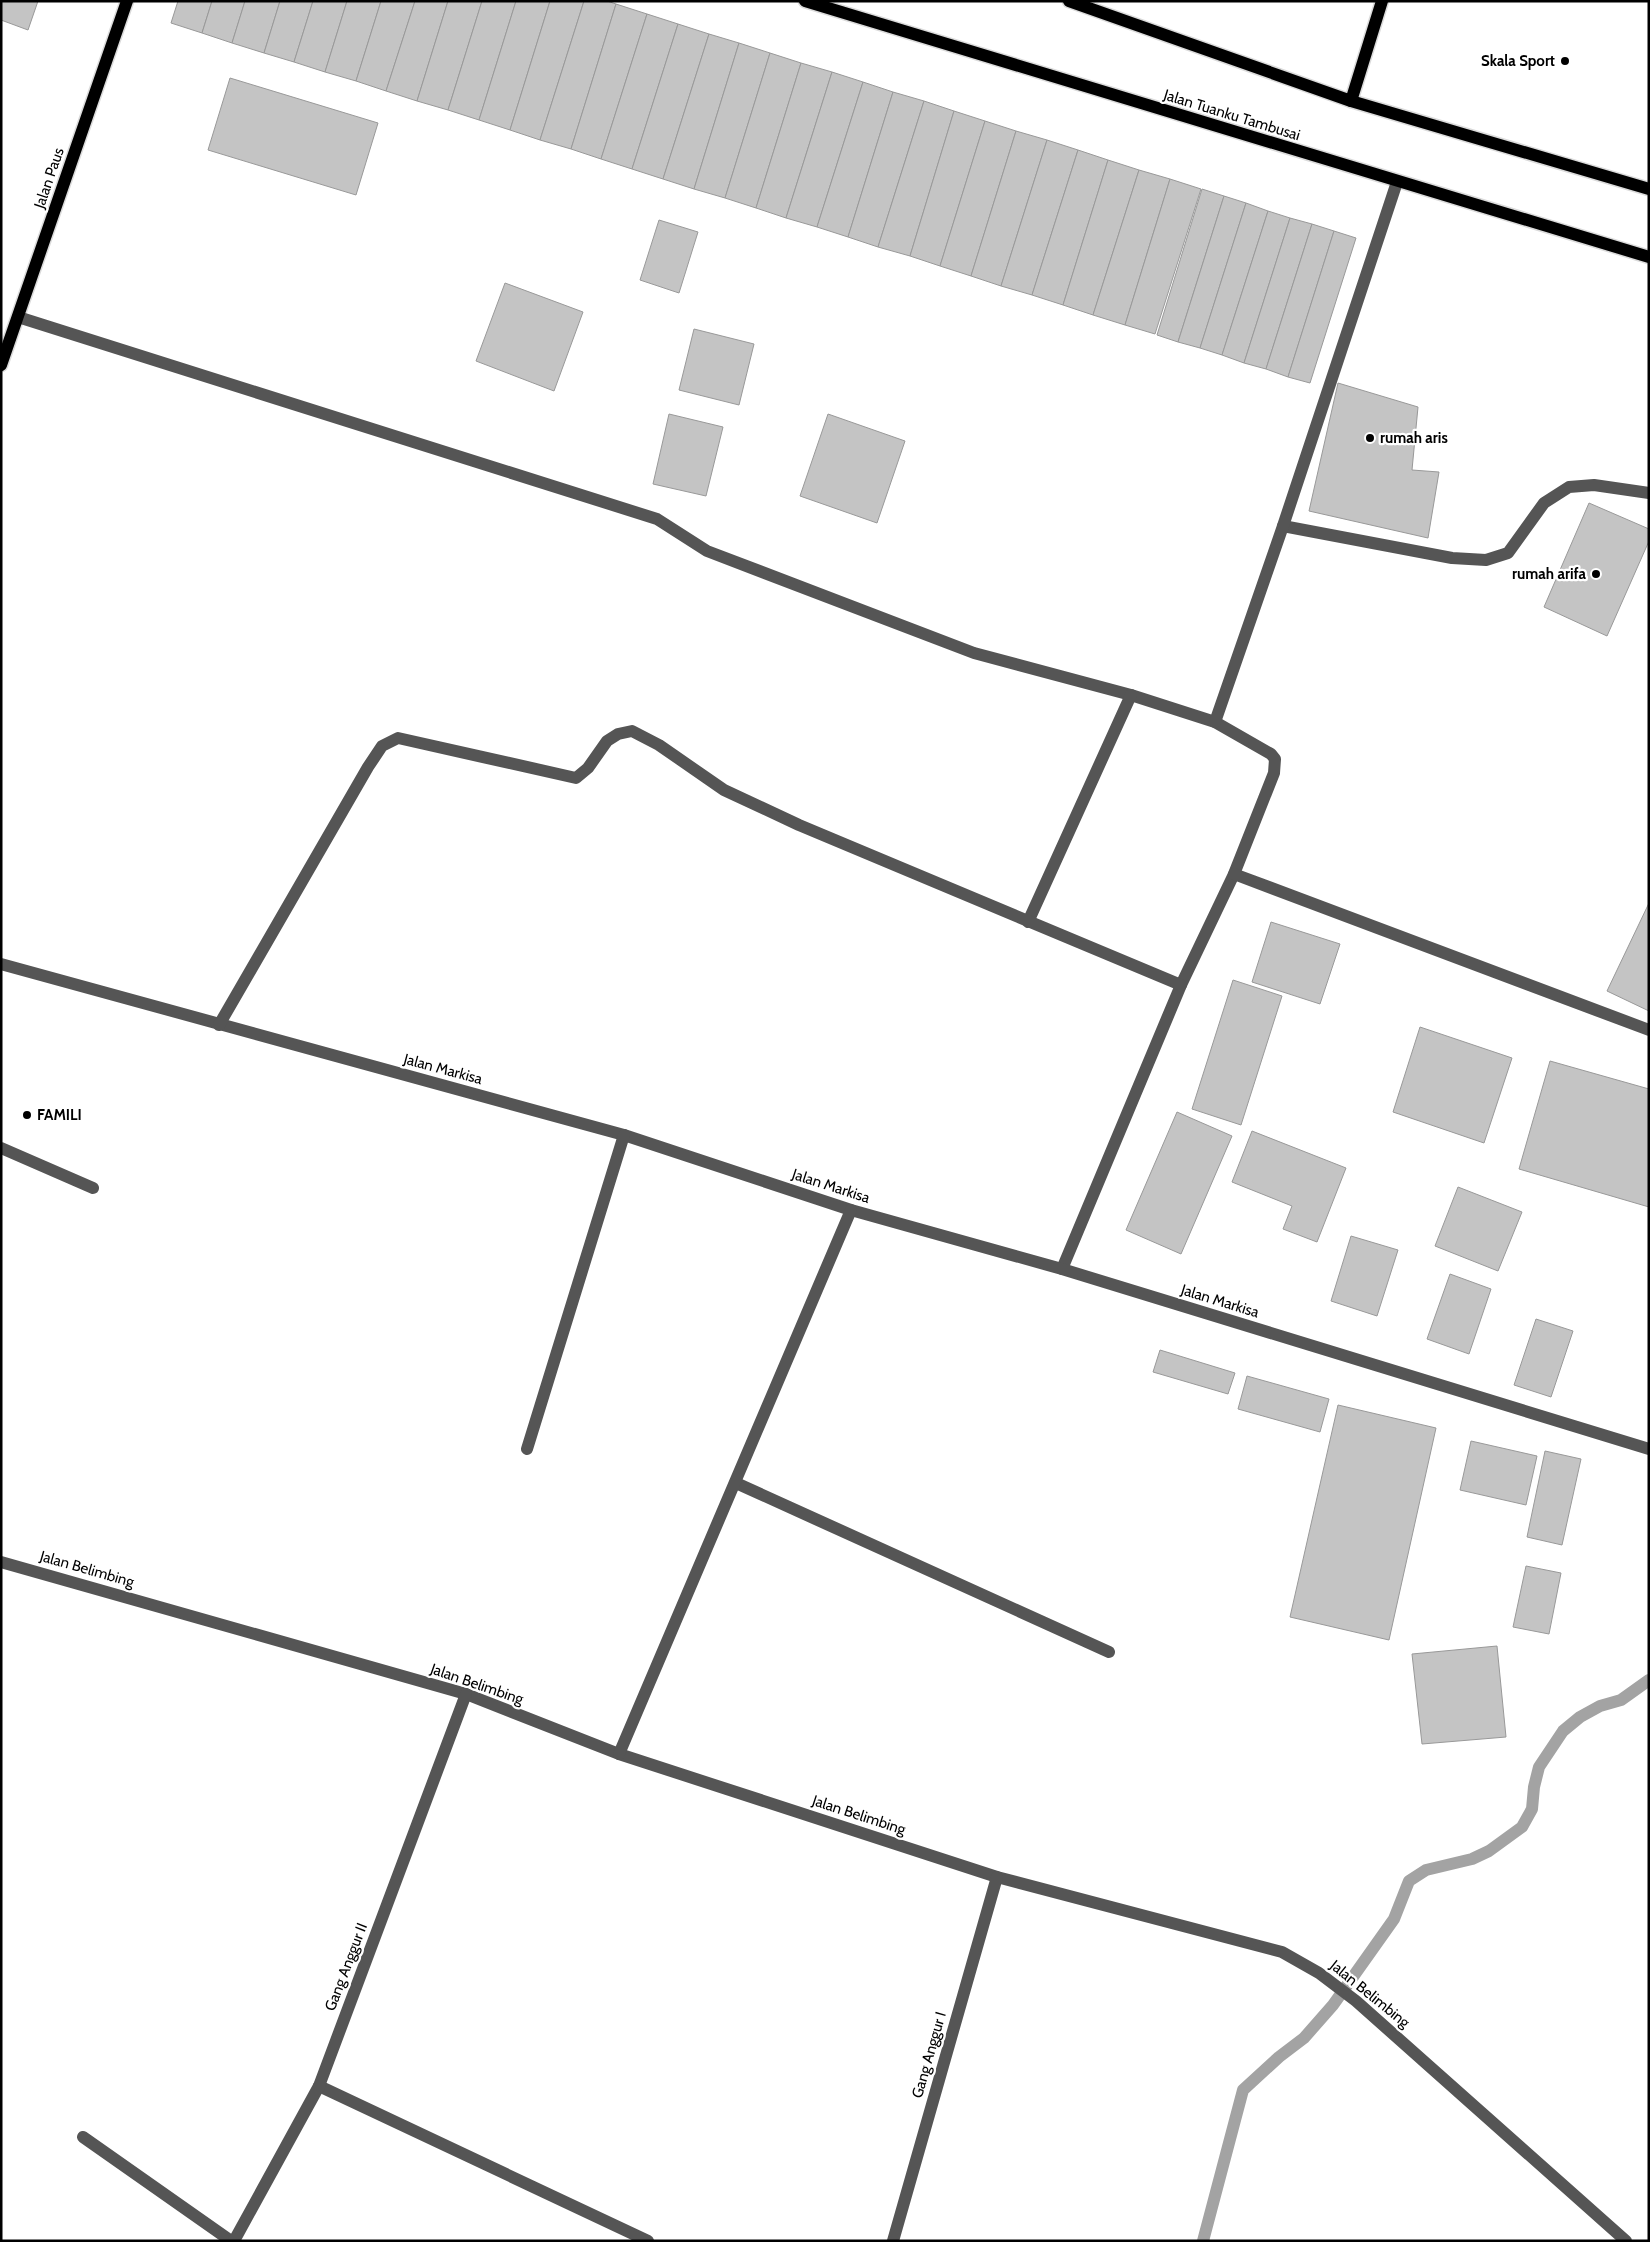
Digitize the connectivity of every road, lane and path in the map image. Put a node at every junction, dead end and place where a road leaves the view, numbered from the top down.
1 (127, 1) edge
2 (805, 1) edge
3 (1069, 1) edge
4 (1382, 1) edge
5 (1351, 100) junction
6 (1398, 182) junction
7 (1649, 189) edge
8 (1649, 258) edge
9 (18, 317) junction
10 (1, 365) edge
11 (1649, 493) edge
12 (1283, 526) junction
13 (1131, 695) junction
14 (1215, 722) junction
15 (1234, 874) junction
16 (1028, 922) junction
17 (1, 964) edge
18 (1181, 985) junction
19 (219, 1025) junction
20 (1649, 1030) edge
21 (624, 1135) junction
22 (1, 1148) edge
23 (93, 1188) dead end
24 (850, 1210) junction
25 (1062, 1269) junction
26 (527, 1449) dead end
27 (1649, 1450) edge
28 (736, 1483) junction
29 (1, 1562) edge
30 (1109, 1652) dead end
31 (466, 1694) junction
32 (619, 1754) junction
33 (997, 1878) junction
34 (319, 2086) junction
35 (83, 2138) dead end
36 (232, 2241) edge
37 (648, 2241) edge
38 (893, 2241) edge
39 (1626, 2241) edge

1 - 9 main road, Jalan Paus
2 - 6 main road, Jalan Tuanku Tambusai
3 - 5 main road
4 - 5 main road
5 - 7 main road
6 - 8 main road, Jalan Tuanku Tambusai
6 - 12 street
9 - 10 main road, Jalan Paus
9 - 13 street
11 - 12 street
12 - 14 street
13 - 14 street
13 - 16 street
14 - 15 street
15 - 18 street
15 - 20 street
16 - 18 street
16 - 19 street
17 - 19 street, Jalan Markisa
18 - 25 street
19 - 21 street, Jalan Markisa
21 - 24 street, Jalan Markisa
21 - 26 street
22 - 23 street
24 - 25 street, Jalan Markisa
24 - 28 street
25 - 27 street, Jalan Markisa
28 - 30 street
28 - 32 street
29 - 31 street, Jalan Belimbing
31 - 32 street, Jalan Belimbing
31 - 34 street, Gang Anggur II
32 - 33 street, Jalan Belimbing
33 - 38 street, Gang Anggur I
33 - 39 street, Jalan Belimbing
34 - 36 street, Gang Anggur II
34 - 37 street
35 - 36 street

